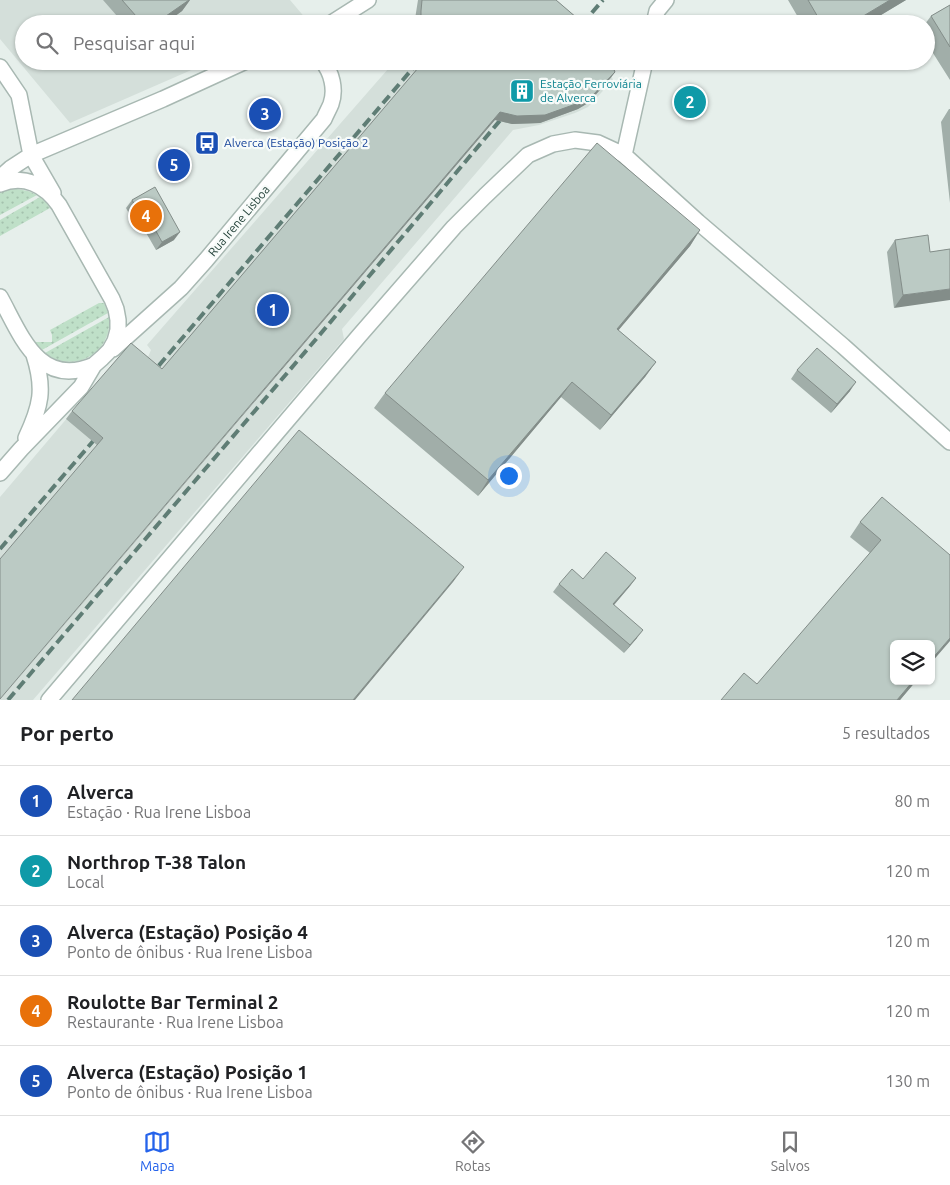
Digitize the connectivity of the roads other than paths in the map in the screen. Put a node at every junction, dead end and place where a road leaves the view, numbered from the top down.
1 (368, 0) edge
2 (666, 0) edge
3 (344, 15) edge
4 (655, 15) edge
5 (0, 67) edge
6 (226, 70) edge
7 (328, 70) edge
8 (643, 70) edge
9 (31, 155) junction
10 (624, 155) junction
11 (0, 178) edge
12 (0, 184) edge
13 (59, 205) junction
14 (0, 297) edge
15 (34, 355) junction
16 (98, 361) junction
17 (950, 442) edge
18 (21, 449) junction
19 (0, 473) edge
20 (49, 700) edge

1 - 3 street
2 - 4 street
5 - 9 street
6 - 9 street
7 - 16 street, Rua Irene Lisboa
8 - 10 street
9 - 11 street
9 - 13 street
10 - 17 street
10 - 20 street
12 - 13 street
13 - 16 street
14 - 15 street, Rua Irene Lisboa
15 - 16 street, Rua Irene Lisboa
15 - 18 street
16 - 18 street
18 - 19 street

